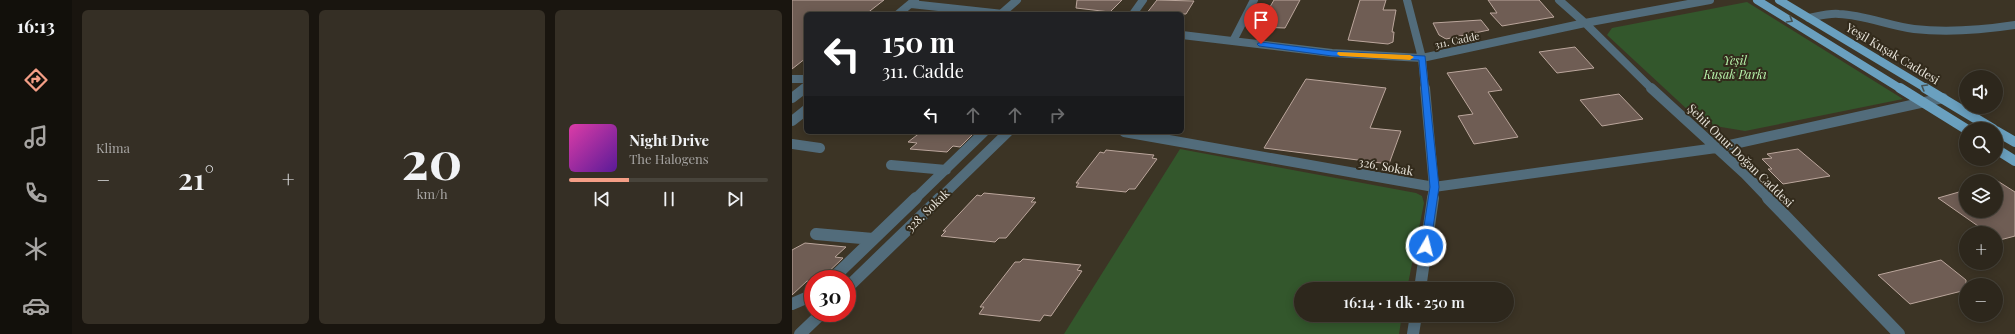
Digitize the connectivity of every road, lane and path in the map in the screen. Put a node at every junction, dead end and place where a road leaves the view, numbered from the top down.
1 (1017, 0) edge
2 (1143, 0) edge
3 (1254, 0) edge
4 (1407, 0) edge
5 (1559, 0) edge
6 (1710, 0) edge
7 (1757, 0) edge
8 (1779, 0) edge
9 (913, 2) edge
10 (900, 12) edge
11 (987, 12) edge
12 (1004, 12) edge
13 (1134, 12) edge
14 (1809, 18) junction
15 (1586, 23) junction
16 (2015, 25) edge
17 (1184, 34) edge
18 (1232, 41) junction
19 (1422, 58) junction
20 (804, 78) edge
21 (792, 79) edge
22 (804, 89) edge
23 (792, 98) edge
24 (1943, 98) junction
25 (1926, 103) junction
26 (804, 112) edge
27 (792, 121) edge
28 (1982, 122) edge
29 (1959, 124) edge
30 (982, 134) edge
31 (1006, 134) edge
32 (1135, 134) edge
33 (2003, 135) edge
34 (2015, 142) edge
35 (792, 144) edge
36 (820, 148) dead end
37 (1716, 148) junction
38 (2003, 153) edge
39 (2015, 161) edge
40 (891, 165) dead end
41 (946, 170) junction
42 (1434, 187) junction
43 (816, 234) dead end
44 (873, 240) junction
45 (841, 270) edge
46 (856, 279) edge
47 (1421, 282) edge
48 (804, 299) edge
49 (792, 304) edge
50 (813, 322) edge
51 (1415, 322) edge
52 (800, 334) edge
53 (1413, 334) edge
54 (1900, 334) edge

1 - 12 street
2 - 13 street
3 - 18 street
4 - 19 street
5 - 15 street, Şehit Onur Doğan Caddesi
6 - 15 street, 311. Cadde
7 -> 25 main road
8 - 14 main road, Yeşil Kuşak Caddesi
9 - 10 street
9 - 11 street
14 - 16 street
24 -> 14 main road, Yeşil Kuşak Caddesi
15 - 19 street, 311. Cadde
15 - 37 street, Şehit Onur Doğan Caddesi
17 - 18 street, 311. Cadde
18 - 19 street, 311. Cadde
19 - 42 street
20 - 21 street
22 - 23 street
24 - 25 street, 326. Sokak
24 - 28 main road, Yeşil Kuşak Caddesi
25 - 29 main road
25 - 37 street, 326. Sokak
26 - 27 street
30 - 41 street
31 - 46 street, 328. Sokak
32 - 42 street, 326. Sokak
33 - 34 main road
35 - 36 street
37 - 42 street, 326. Sokak
37 - 54 street, Şehit Onur Doğan Caddesi
38 - 39 main road
40 - 41 street
41 - 44 street
42 - 47 street
43 - 44 street
44 - 45 street
48 - 49 street
50 - 52 street
51 - 53 street

